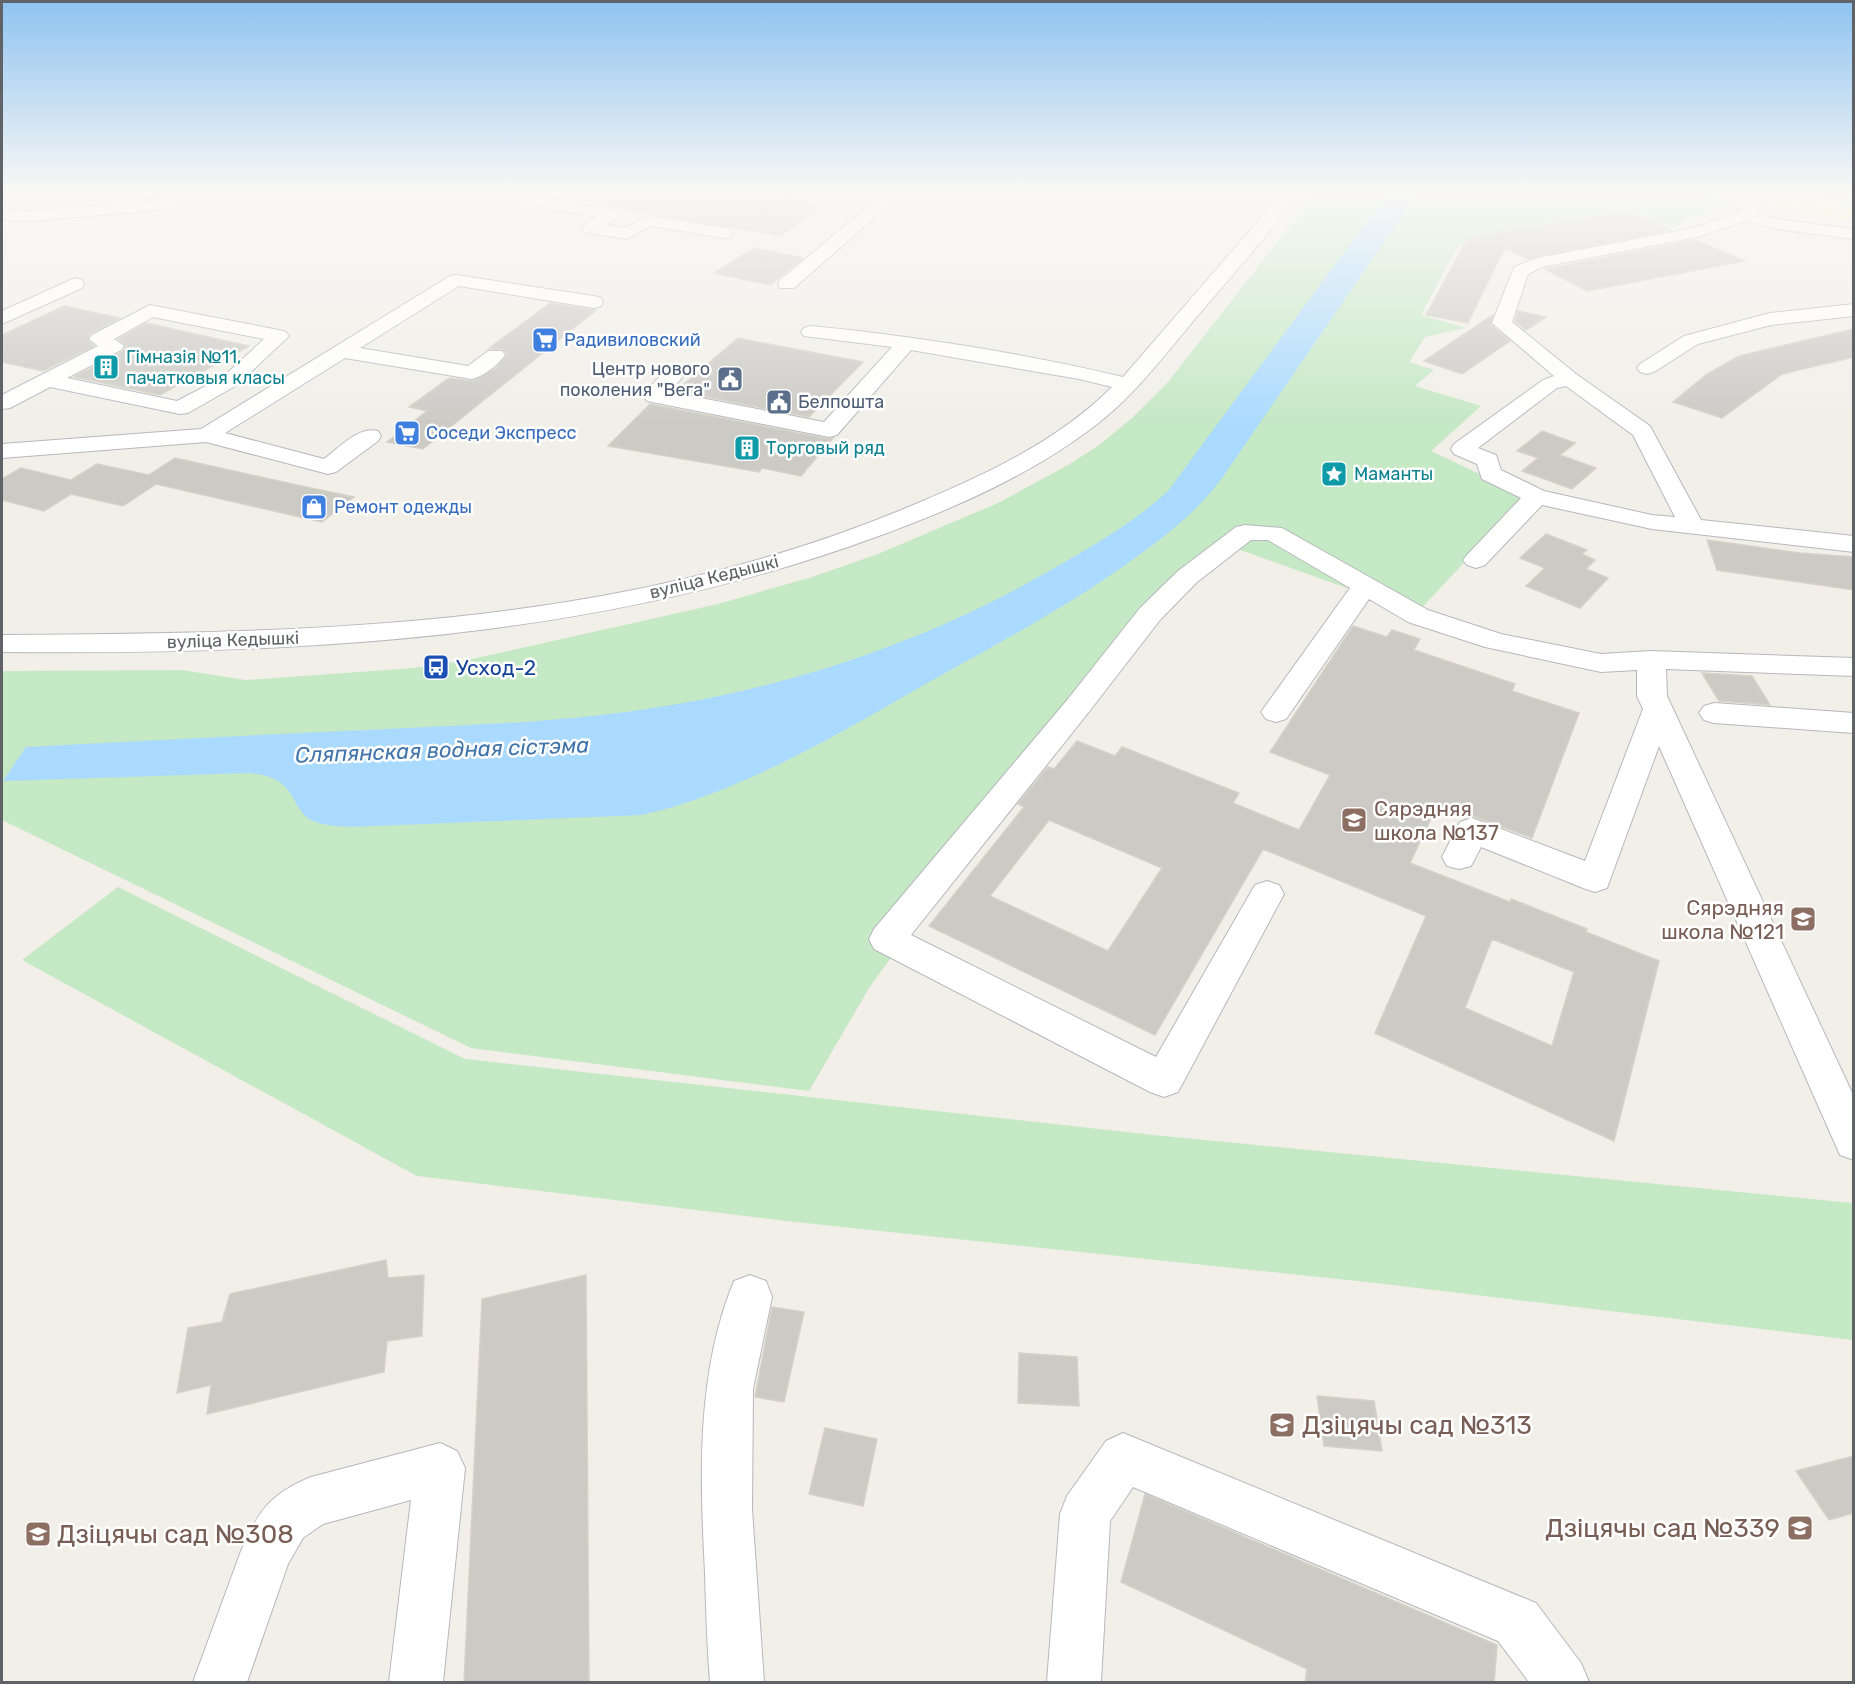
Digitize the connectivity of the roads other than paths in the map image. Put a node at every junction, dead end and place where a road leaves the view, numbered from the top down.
1 (805, 269) edge
2 (1227, 269) edge
3 (1525, 269) edge
4 (75, 284) dead end
5 (787, 284) dead end
6 (594, 302) dead end
7 (1854, 310) edge
8 (2, 318) edge
9 (811, 332) dead end
10 (906, 345) junction
11 (341, 351) junction
12 (495, 355) dead end
13 (1647, 368) dead end
14 (675, 374) dead end
15 (1569, 378) junction
16 (46, 380) junction
17 (1128, 385) junction
18 (2, 403) edge
19 (206, 435) junction
20 (370, 436) dead end
21 (2, 451) edge
22 (1537, 497) junction
23 (1692, 526) junction
24 (1854, 544) edge
25 (1476, 560) dead end
26 (1365, 586) junction
27 (2, 644) edge
28 (1651, 660) junction
29 (1854, 667) edge
30 (1658, 709) junction
31 (1276, 712) dead end
32 (1714, 713) dead end
33 (1854, 723) edge
34 (1459, 857) dead end
35 (1267, 894) dead end
36 (1854, 1142) edge
37 (750, 1297) dead end
38 (220, 1683) edge
39 (416, 1683) edge
40 (737, 1683) edge
41 (1074, 1683) edge
42 (1562, 1683) edge

1 - 5 street
2 - 17 street, вуліца Кедышкі
3 - 15 street
4 - 8 street
6 - 11 street
7 - 13 street
9 - 10 street
10 - 14 street
10 - 17 street
11 - 12 street
11 - 19 street
15 - 22 street
15 - 23 street
16 - 16 street
16 - 18 street
17 - 27 street, вуліца Кедышкі
19 - 20 street
19 - 21 street
22 - 23 street
22 - 25 street
23 - 24 street
26 - 28 street
26 - 31 street
26 - 35 street
28 - 29 street
28 - 30 street
30 - 34 street
30 - 36 street
32 - 33 street
37 - 40 street
38 - 39 street
41 - 42 street

